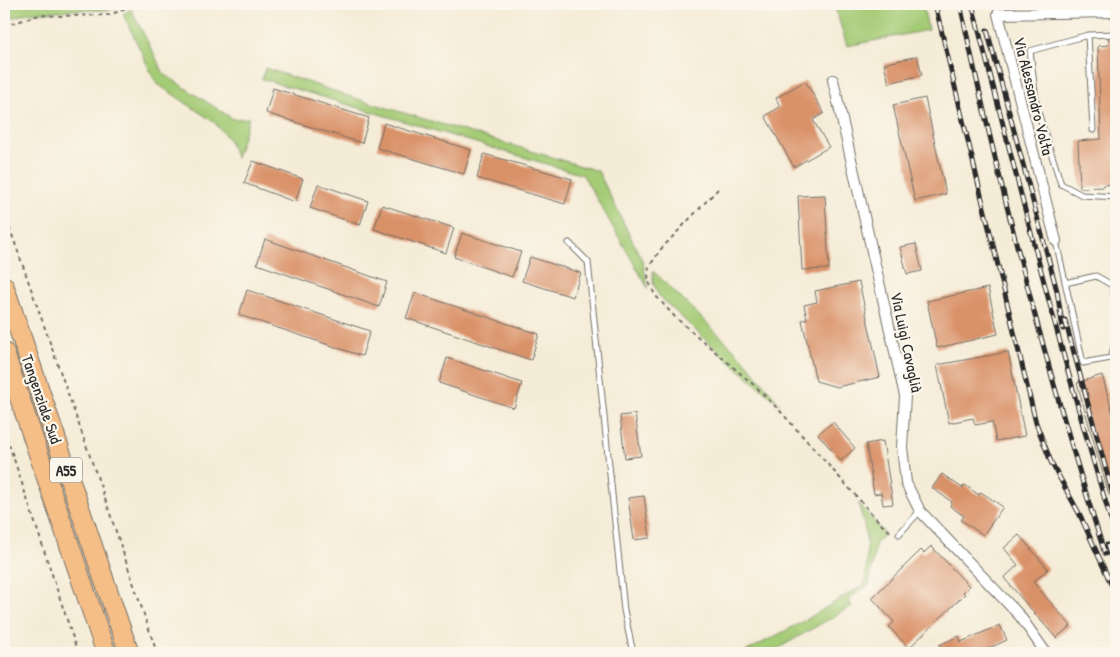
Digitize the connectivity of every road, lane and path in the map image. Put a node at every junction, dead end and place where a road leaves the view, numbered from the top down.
1 (134, 4) edge
2 (1116, 12) edge
3 (4, 26) edge
4 (1116, 34) edge
5 (1088, 36) junction
6 (833, 80) dead end
7 (1093, 130) dead end
8 (718, 189) dead end
9 (1116, 196) edge
10 (4, 212) edge
11 (1056, 241) joint
12 (569, 243) dead end
13 (1065, 283) junction
14 (4, 286) edge
15 (1116, 303) edge
16 (1116, 340) edge
17 (4, 352) edge
18 (4, 429) edge
19 (920, 512) junction
20 (899, 534) joint
21 (78, 653) edge
22 (106, 653) edge
23 (128, 653) edge
24 (157, 653) edge
25 (633, 653) edge
26 (1046, 653) edge

1 - 3 path
2 - 11 street, Via Alessandro Volta
4 - 5 lane
5 - 7 lane
5 - 9 lane
6 - 19 street, Via Luigi Cavaglià
8 - 20 path
10 - 24 path
11 - 13 lane
12 - 25 lane
13 - 15 lane
13 - 16 lane
14 - 23 highway, Tangenziale Sud / A55
17 - 22 highway, Tangenziale Sud / A55
18 - 21 path
19 - 20 lane
19 - 26 street, Via Luigi Cavaglià

